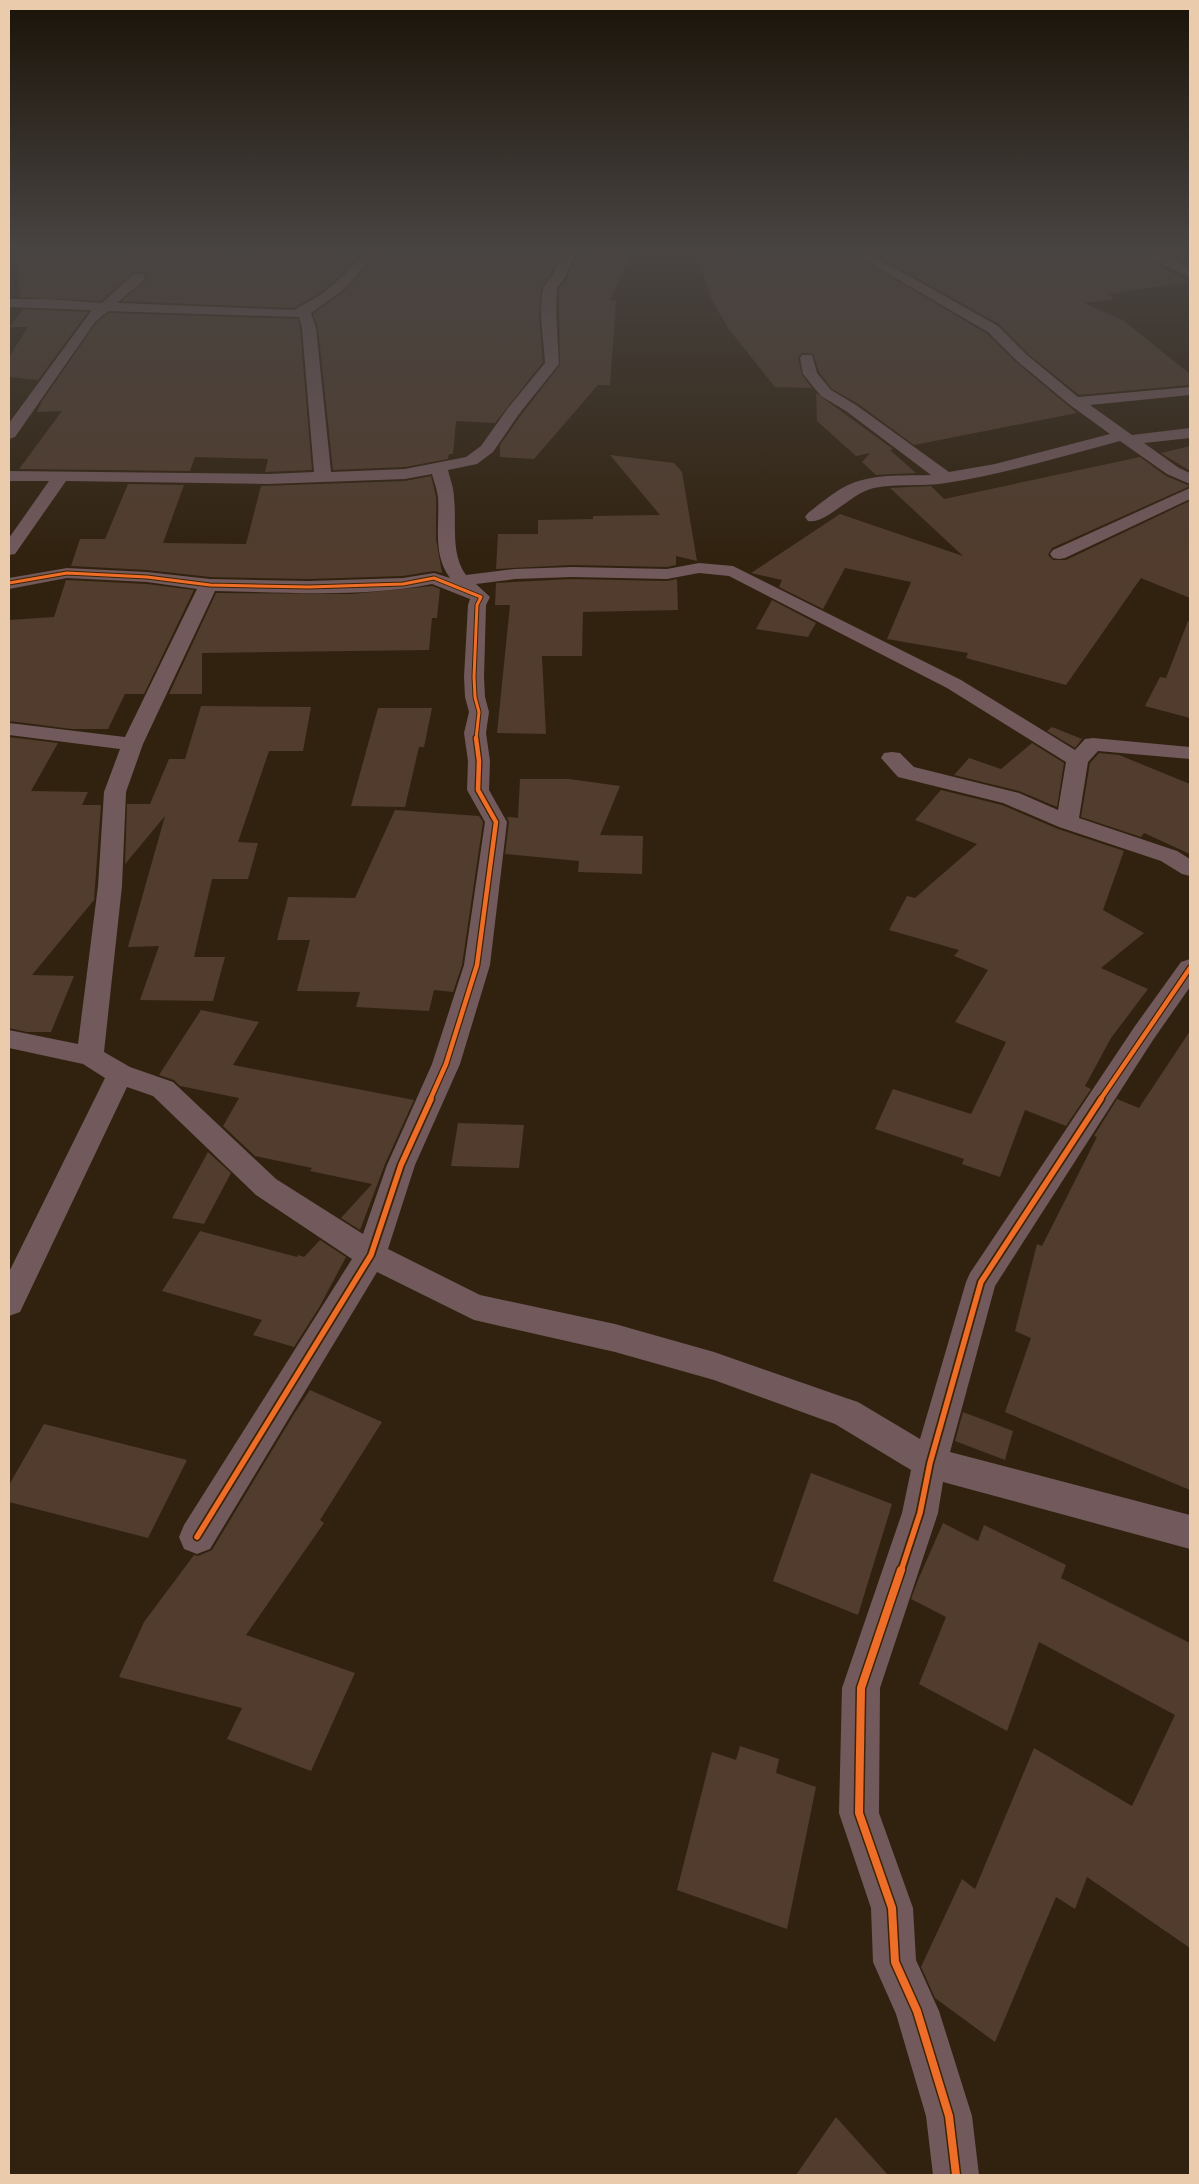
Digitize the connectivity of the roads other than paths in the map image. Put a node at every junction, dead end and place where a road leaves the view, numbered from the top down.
1 (68, 351) edge
2 (311, 351) edge
3 (551, 351) edge
4 (1015, 351) edge
5 (807, 358) dead end
6 (1190, 391) edge
7 (1075, 402) junction
8 (1190, 433) edge
9 (9, 434) edge
10 (1126, 438) junction
11 (439, 467) junction
12 (9, 476) edge
13 (62, 476) junction
14 (323, 478) junction
15 (946, 478) junction
16 (1190, 480) edge
17 (1190, 492) edge
18 (814, 517) dead end
19 (9, 550) edge
20 (1059, 554) dead end
21 (460, 581) junction
22 (9, 583) edge
23 (210, 585) junction
24 (480, 597) junction
25 (9, 729) edge
26 (132, 744) junction
27 (1190, 753) edge
28 (892, 758) dead end
29 (1077, 760) junction
30 (1067, 822) junction
31 (1190, 869) edge
32 (1190, 968) edge
33 (9, 1038) edge
34 (90, 1056) junction
35 (120, 1074) junction
36 (371, 1255) junction
37 (9, 1303) edge
38 (930, 1463) junction
39 (1190, 1532) edge
40 (198, 1537) dead end
41 (956, 2175) edge

1 - 9 street
2 - 14 street
3 - 11 street
4 - 7 street
5 - 15 street
6 - 7 street
7 - 10 street
8 - 10 street
10 - 15 street
10 - 16 street
11 - 14 street
11 - 21 street
12 - 13 street
13 - 14 street
13 - 19 street
15 - 18 street
17 - 20 street
21 - 24 street
21 - 29 street
22 - 23 street
23 - 24 street
23 - 26 street
24 - 36 street
25 - 26 street
26 - 34 street
27 - 29 street
28 - 30 street
29 - 30 street
30 - 31 street
32 - 38 street
33 - 34 street
34 - 35 street
35 - 36 street
35 - 37 street
36 - 38 street
36 - 40 street
38 - 39 street
38 - 41 street

